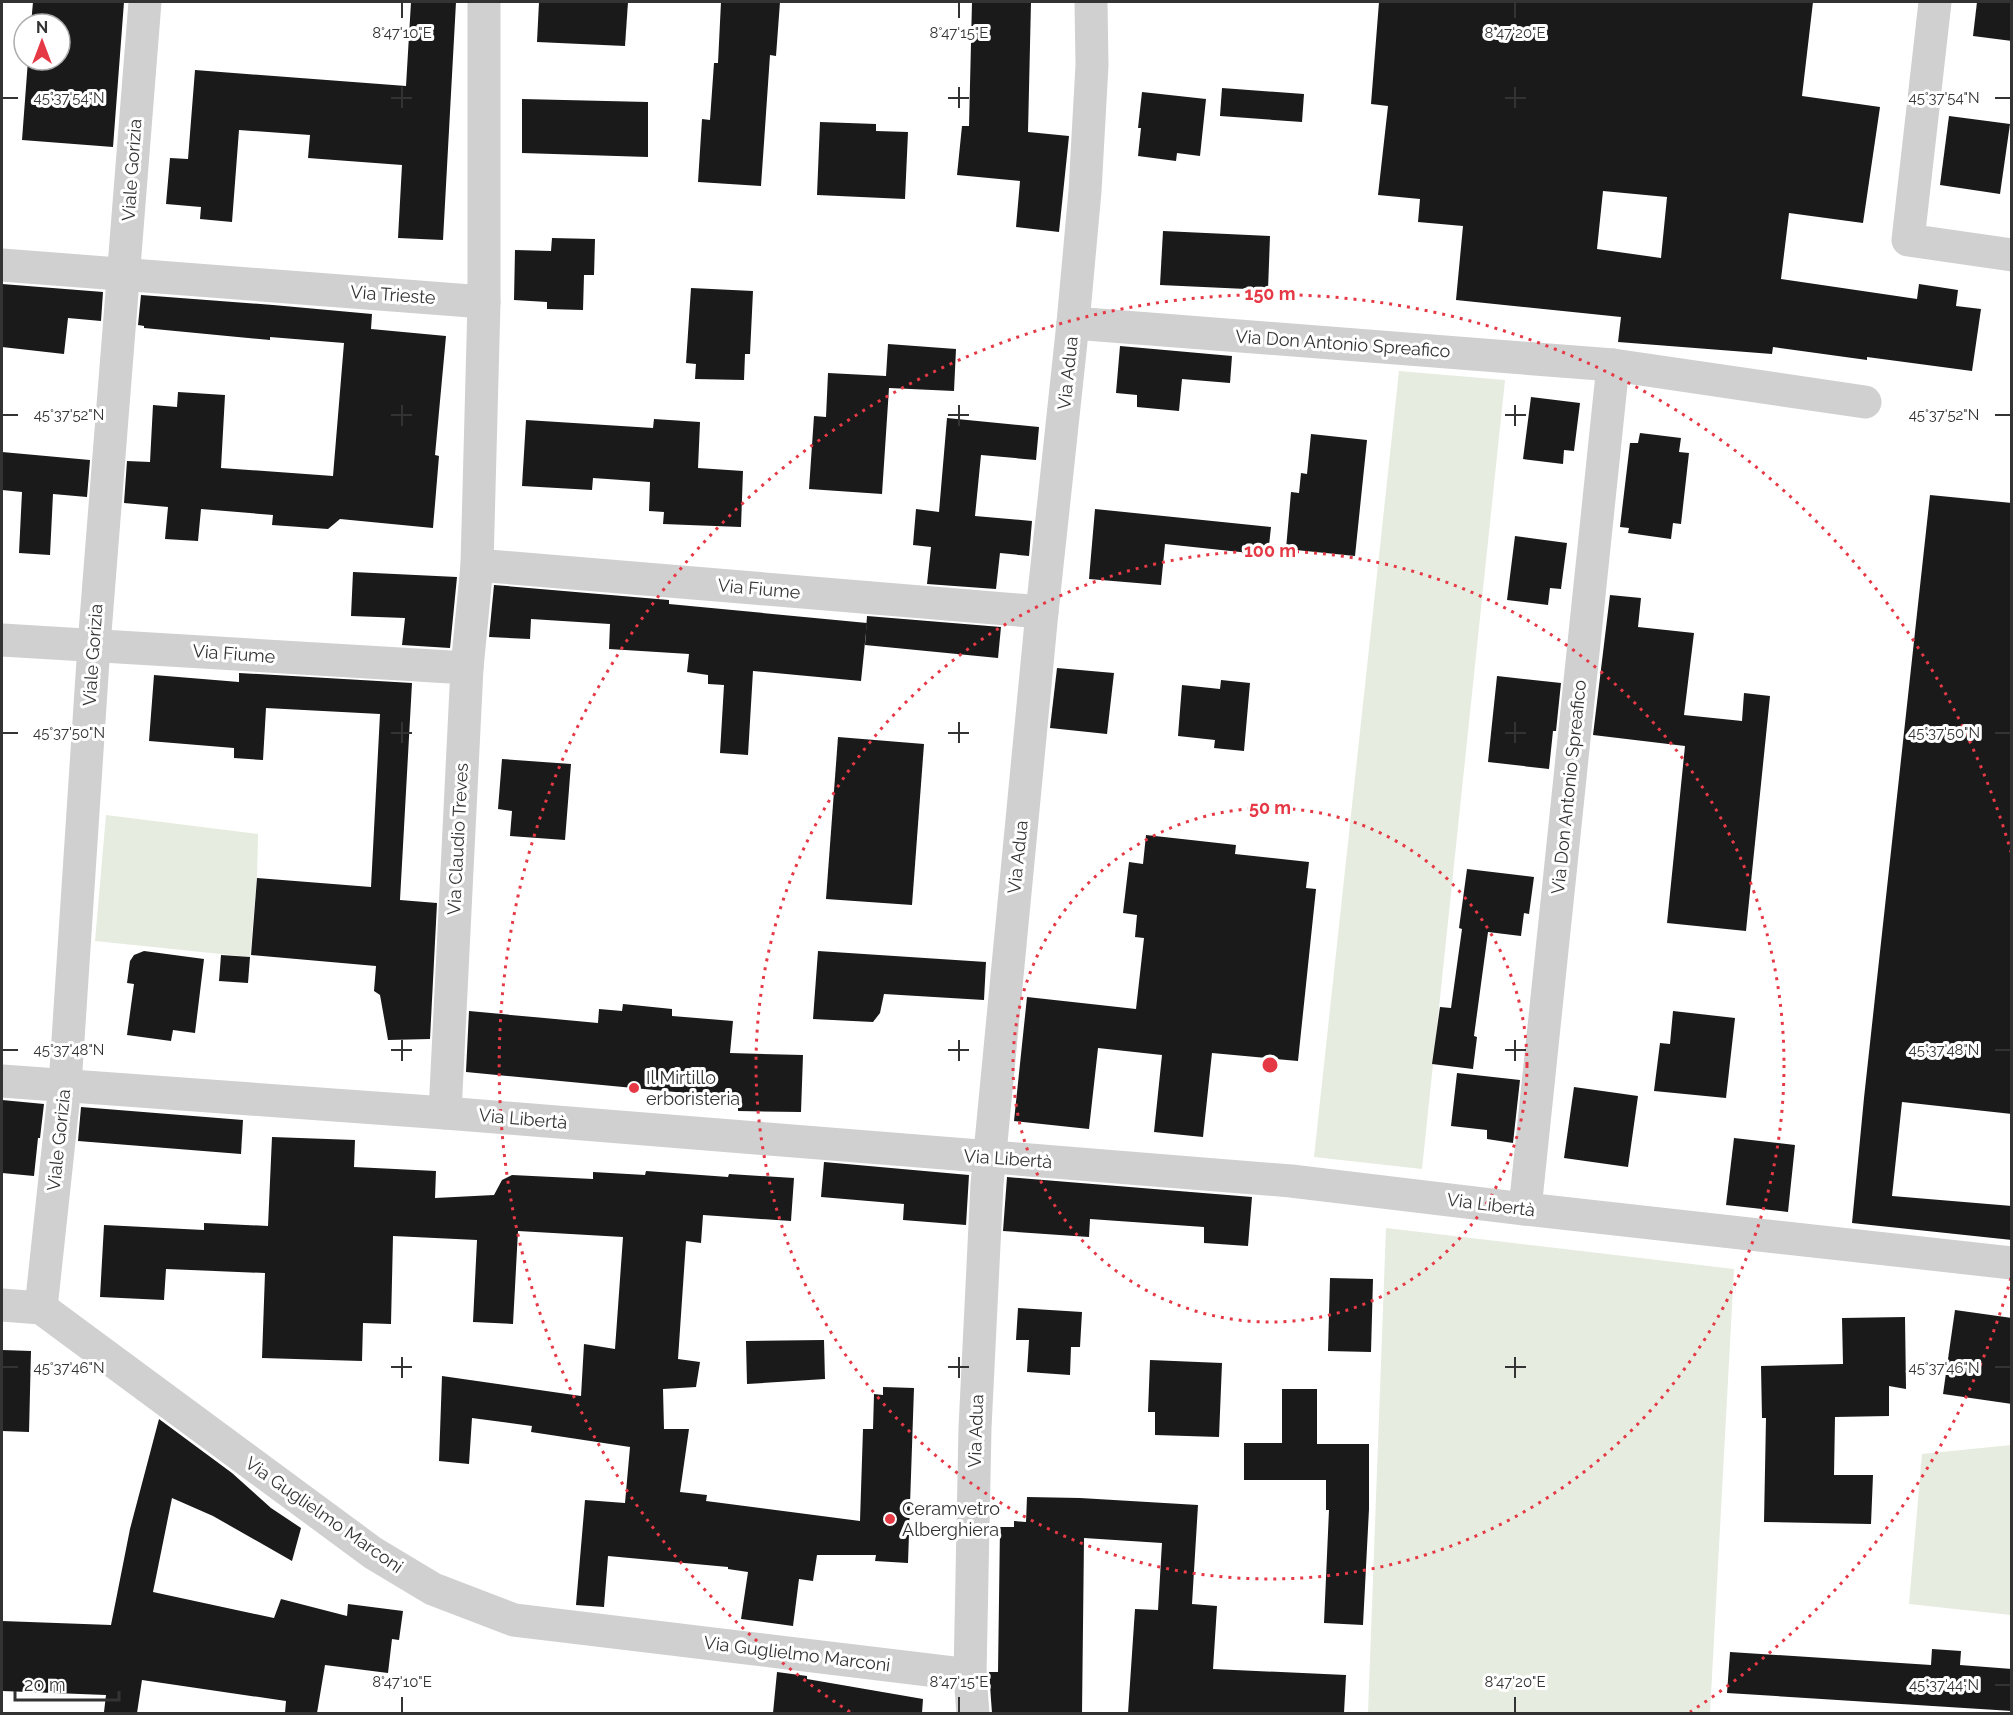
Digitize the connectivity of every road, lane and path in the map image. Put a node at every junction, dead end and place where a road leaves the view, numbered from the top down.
1 (145, 2) edge
2 (484, 2) edge
3 (1091, 2) edge
4 (1935, 2) edge
5 (2012, 255) edge
6 (2, 265) edge
7 (124, 274) junction
8 (484, 302) junction
9 (1073, 323) junction
10 (1613, 365) junction
11 (1865, 402) dead end
12 (477, 565) junction
13 (1042, 612) junction
14 (2, 640) edge
15 (94, 645) junction
16 (467, 668) junction
17 (2, 1081) edge
18 (65, 1085) junction
19 (445, 1113) junction
20 (990, 1157) junction
21 (1525, 1209) junction
22 (2012, 1263) edge
23 (2, 1305) edge
24 (41, 1308) junction
25 (970, 1675) junction
26 (973, 1713) edge

1 - 7 street, Viale Gorizia
2 - 8 street
3 - 9 street, Via Adua
4 - 5 street
6 - 7 street, Via Trieste
7 - 8 street, Via Trieste
7 - 15 street, Viale Gorizia
8 - 12 street, Via Claudio Treves
9 - 10 street, Via Don Antonio Spreafico
9 - 13 street, Via Adua
10 - 11 street, Via Don Antonio Spreafico
10 - 21 street, Via Don Antonio Spreafico
12 - 13 street, Via Fiume
12 - 16 street, Via Claudio Treves
13 - 20 street, Via Adua
14 - 15 street, Via Fiume
15 - 16 street, Via Fiume
15 - 18 street, Viale Gorizia
16 - 19 street, Via Claudio Treves
17 - 18 street, Via Libertà
18 - 19 street, Via Libertà
18 - 24 street, Viale Gorizia
19 - 20 street, Via Libertà
20 - 21 street, Via Libertà
20 - 25 street, Via Adua
21 - 22 street, Via Libertà
23 - 24 street
24 - 25 street, Via Guglielmo Marconi
25 - 26 street, Via Adua

